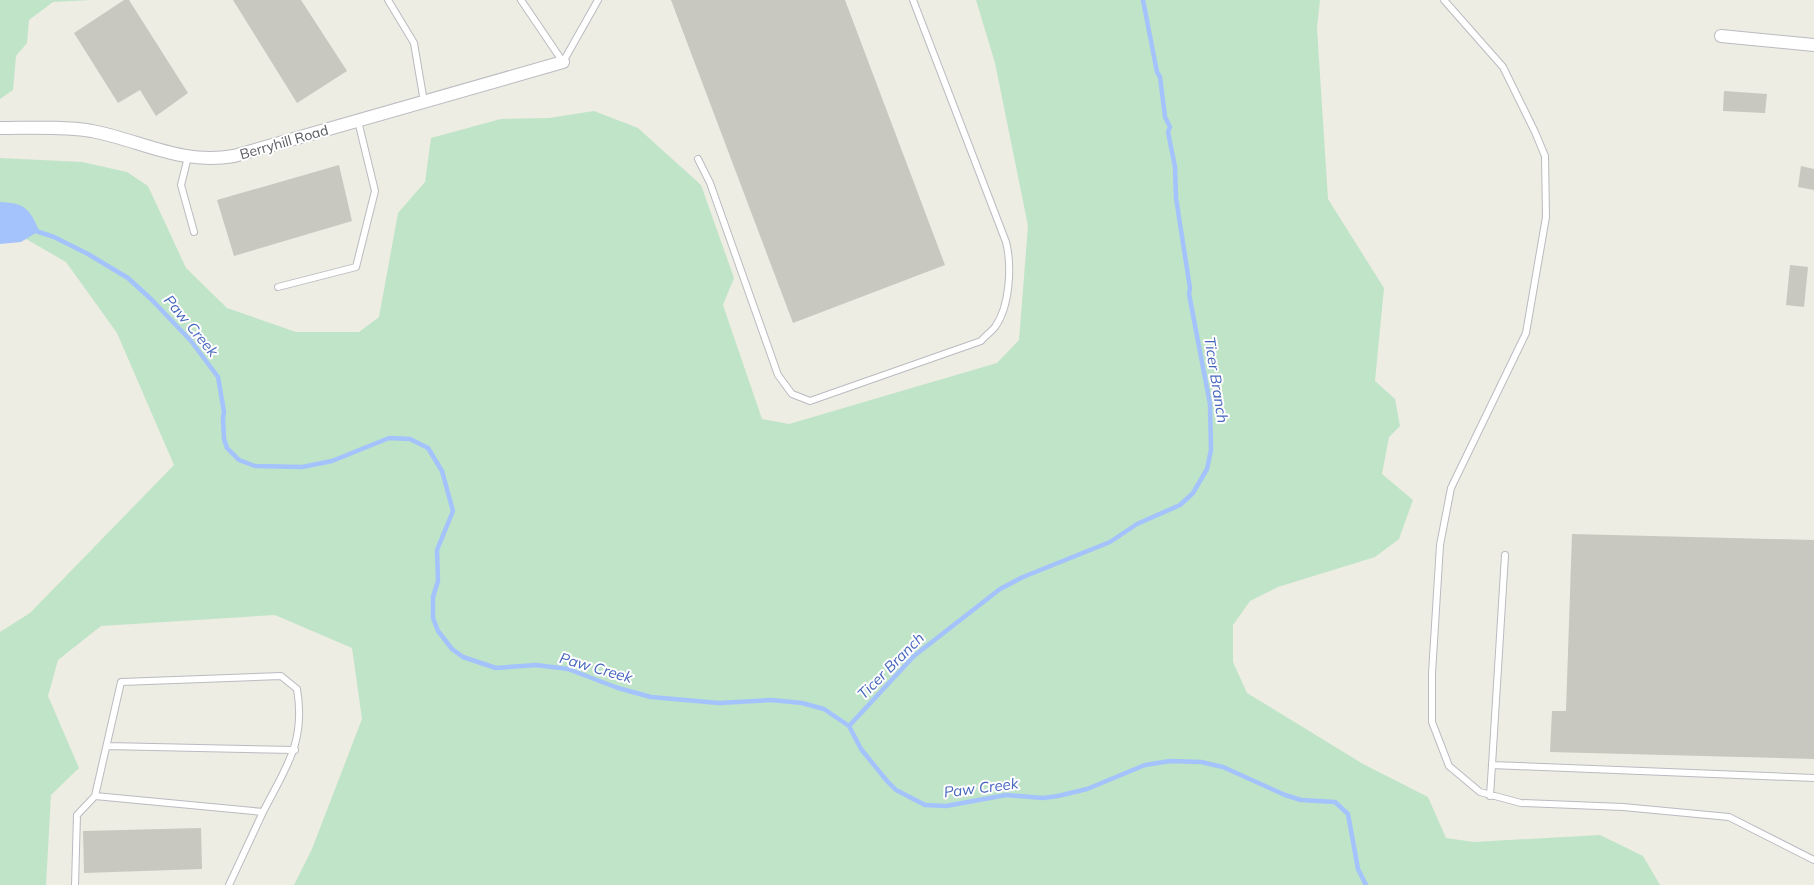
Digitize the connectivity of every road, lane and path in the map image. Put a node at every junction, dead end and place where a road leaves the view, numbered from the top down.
1 (388, 0) edge
2 (521, 0) edge
3 (598, 0) edge
4 (913, 0) edge
5 (1444, 0) edge
6 (1721, 36) dead end
7 (1814, 45) edge
8 (563, 62) junction
9 (424, 102) junction
10 (358, 121) junction
11 (0, 128) edge
12 (188, 157) junction
13 (698, 159) dead end
14 (194, 232) dead end
15 (278, 287) dead end
16 (1505, 555) dead end
17 (107, 746) junction
18 (295, 750) junction
19 (1492, 765) junction
20 (1814, 778) edge
21 (95, 796) junction
22 (1490, 796) junction
23 (263, 812) junction
24 (1814, 860) edge
25 (75, 885) edge
26 (229, 885) edge

1 - 9 lane
2 - 8 lane
3 - 8 lane
4 - 13 lane
5 - 22 lane
6 - 7 street
8 - 9 street, Berryhill Road
9 - 10 street, Berryhill Road
10 - 12 street, Berryhill Road
10 - 15 lane
11 - 12 street, Berryhill Road
12 - 14 lane
16 - 19 lane
17 - 18 lane
17 - 18 lane
17 - 21 lane
18 - 23 lane
19 - 20 lane
19 - 22 lane
21 - 23 lane
21 - 25 lane
22 - 24 lane
23 - 26 lane

